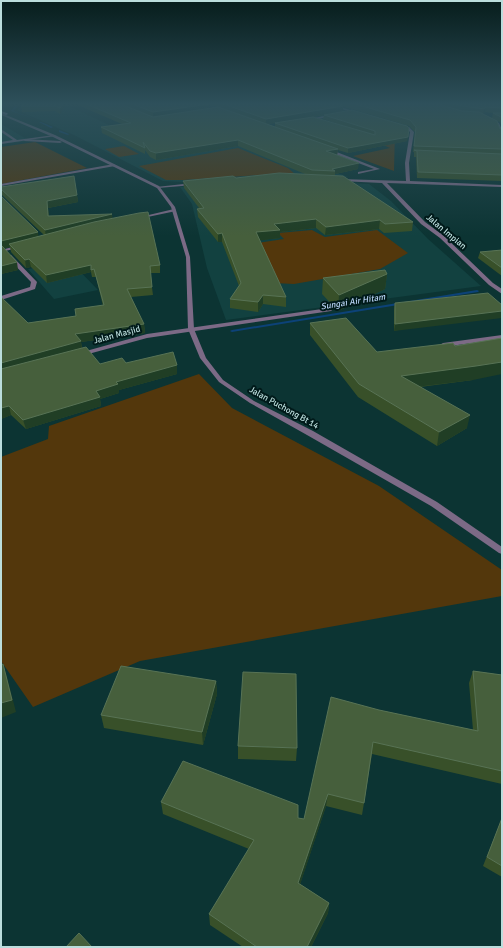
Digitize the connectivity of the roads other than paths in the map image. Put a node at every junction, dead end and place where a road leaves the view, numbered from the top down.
1 (76, 147) edge
2 (322, 147) edge
3 (410, 147) edge
4 (408, 154) junction
5 (416, 154) edge
6 (114, 165) junction
7 (359, 174) edge
8 (336, 180) edge
9 (384, 181) junction
10 (408, 182) junction
11 (196, 184) edge
12 (1, 185) edge
13 (502, 186) edge
14 (158, 187) junction
15 (174, 210) junction
16 (131, 219) edge
17 (25, 245) edge
18 (3, 251) edge
19 (502, 292) edge
20 (1, 298) edge
21 (329, 310) dead end
22 (191, 329) junction
23 (502, 337) edge
24 (433, 346) edge
25 (78, 355) edge
26 (502, 551) edge

1 - 6 street, Jalan Puchong Bt 14
2 - 7 street
3 - 4 street
4 - 5 street
4 - 10 street
6 - 12 street
6 - 14 street, Jalan Puchong Bt 14
8 - 9 street
9 - 10 street
9 - 19 street, Jalan Impian
10 - 13 street
11 - 14 street
14 - 15 street, Jalan Puchong Bt 14
15 - 16 street
15 - 22 street, Jalan Puchong Bt 14
17 - 18 street
18 - 20 street
21 - 22 street, Jalan Masjid
22 - 25 street, Jalan Masjid
22 - 26 street, Jalan Puchong Bt 14
23 - 24 street

